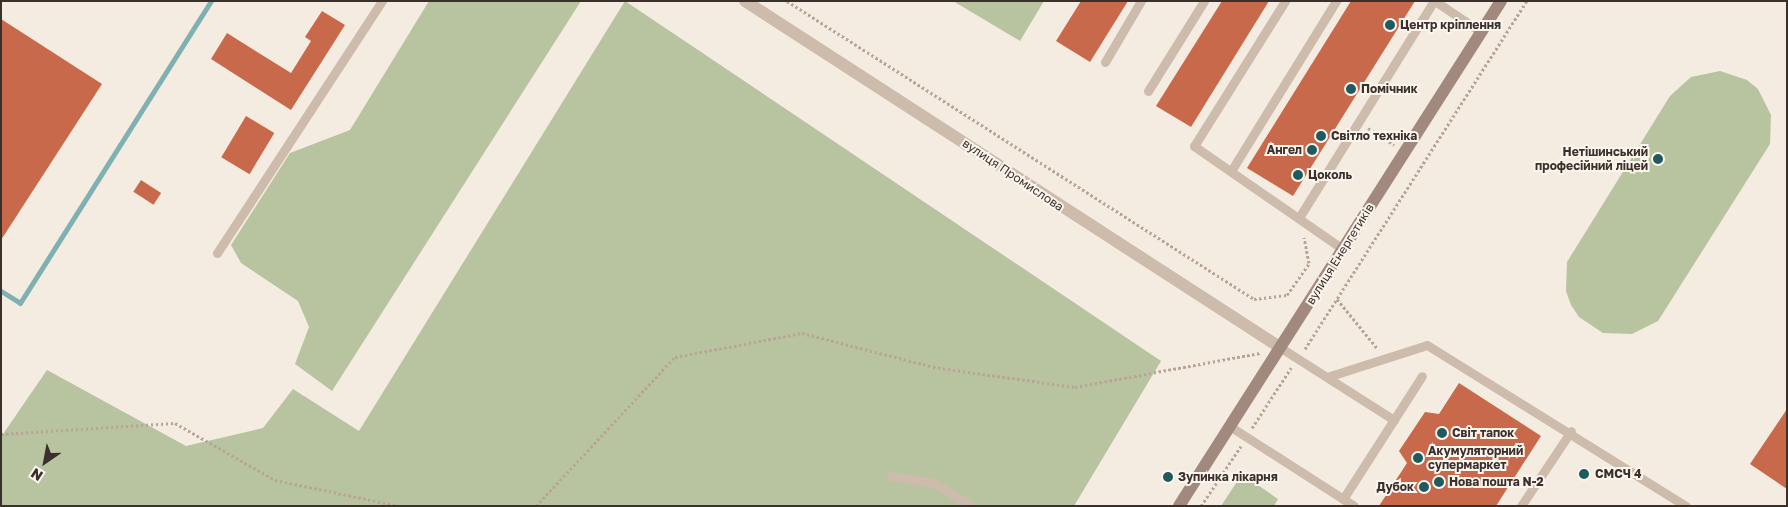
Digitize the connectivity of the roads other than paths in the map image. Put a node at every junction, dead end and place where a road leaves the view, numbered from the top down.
1 (382, 1) edge
2 (745, 1) edge
3 (1141, 1) edge
4 (1204, 1) edge
5 (1285, 1) edge
6 (1336, 1) edge
7 (1434, 1) edge
8 (1501, 1) edge
9 (1481, 32) junction
10 (1105, 62) dead end
11 (1148, 91) dead end
12 (1231, 171) junction
13 (1300, 216) junction
14 (1343, 249) junction
15 (217, 253) dead end
16 (1281, 348) junction
17 (1422, 376) dead end
18 (1327, 377) junction
19 (1394, 420) junction
20 (1231, 427) junction
21 (1571, 431) junction
22 (891, 476) dead end
23 (1343, 498) junction
24 (972, 506) edge
25 (1179, 506) edge
26 (1354, 506) edge
27 (1521, 506) edge
28 (1686, 506) edge

1 - 15 lane
2 - 16 street, вулиця Промислова
3 - 10 lane
4 - 11 lane
5 - 12 lane
6 - 12 lane
7 - 9 lane
7 - 13 lane
8 - 9 main road, вулиця Енергетиків
9 - 14 main road, вулиця Енергетиків
12 - 13 lane
13 - 14 lane
14 - 16 main road, вулиця Енергетиків
16 - 18 lane
16 - 20 main road, вулиця Енергетиків
17 - 19 lane
18 - 19 lane
18 - 21 lane
19 - 23 lane
20 - 23 lane
20 - 25 main road, вулиця Енергетиків
21 - 27 lane
21 - 28 lane
22 - 24 lane
23 - 26 lane

